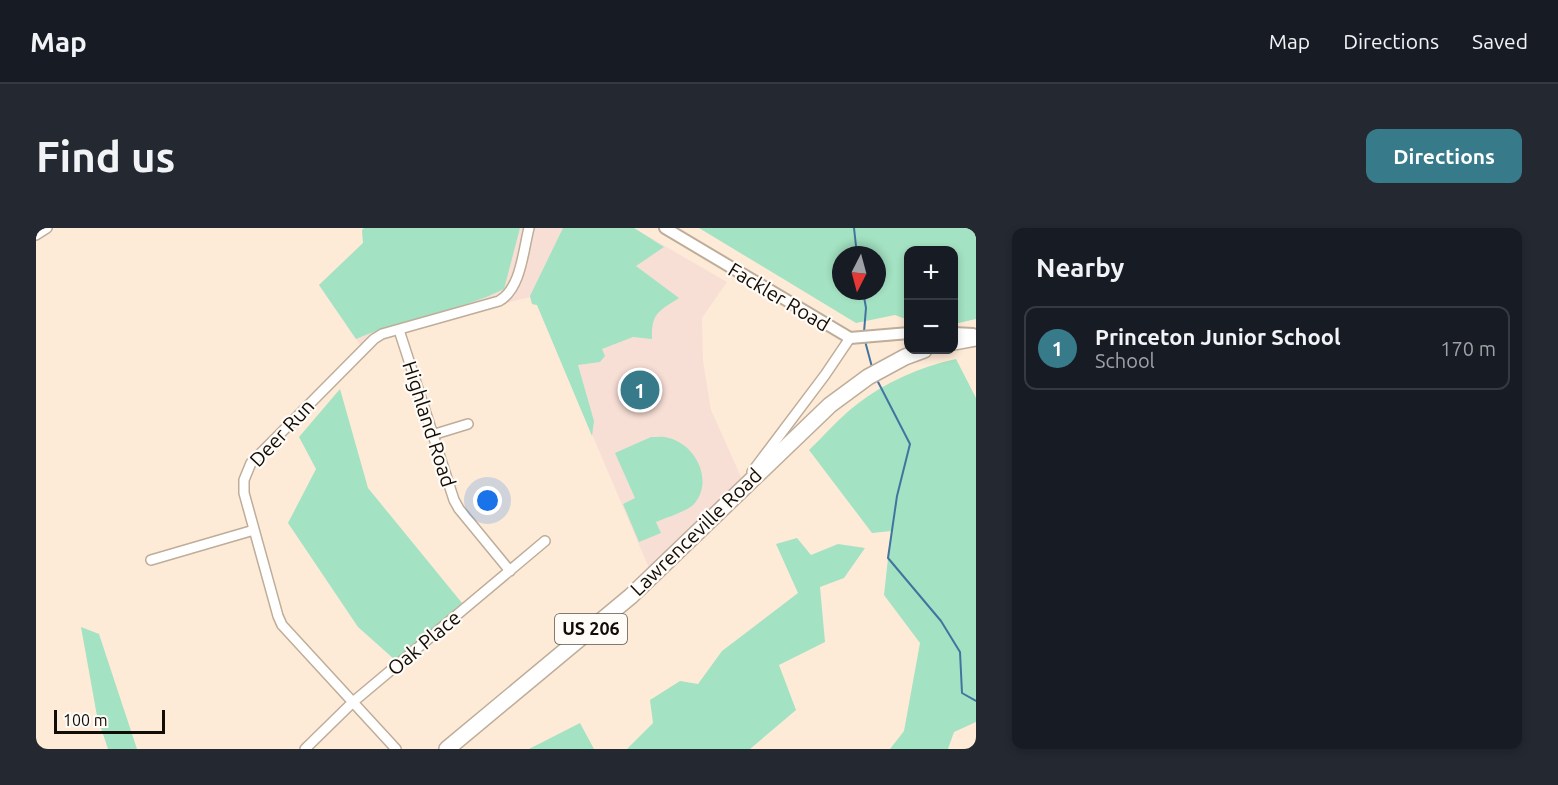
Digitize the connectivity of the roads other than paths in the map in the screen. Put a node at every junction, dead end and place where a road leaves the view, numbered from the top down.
1 (47, 228) edge
2 (529, 228) edge
3 (665, 228) edge
4 (36, 235) edge
5 (399, 330) junction
6 (904, 334) edge
7 (958, 334) edge
8 (976, 336) edge
9 (851, 338) junction
10 (958, 341) edge
11 (915, 354) edge
12 (468, 424) dead end
13 (432, 435) junction
14 (730, 502) junction
15 (254, 530) junction
16 (545, 541) dead end
17 (151, 560) dead end
18 (510, 571) junction
19 (353, 702) junction
20 (305, 749) edge
21 (396, 749) edge
22 (447, 749) edge

1 - 4 street
2 - 5 street, Deer Run
3 - 9 street, Fackler Road
5 - 13 street, Highland Road
5 - 15 street, Deer Run
6 - 9 street, Fackler Road
7 - 8 street
8 - 10 highway
9 - 14 street
11 - 14 highway, Lawrenceville Road / US 206
12 - 13 street
13 - 18 street, Highland Road
14 - 22 highway, Lawrenceville Road / US 206
15 - 17 street
15 - 19 street, Deer Run
16 - 18 street, Oak Place
18 - 19 street, Oak Place
19 - 20 street, Oak Place
19 - 21 street, Deer Run

